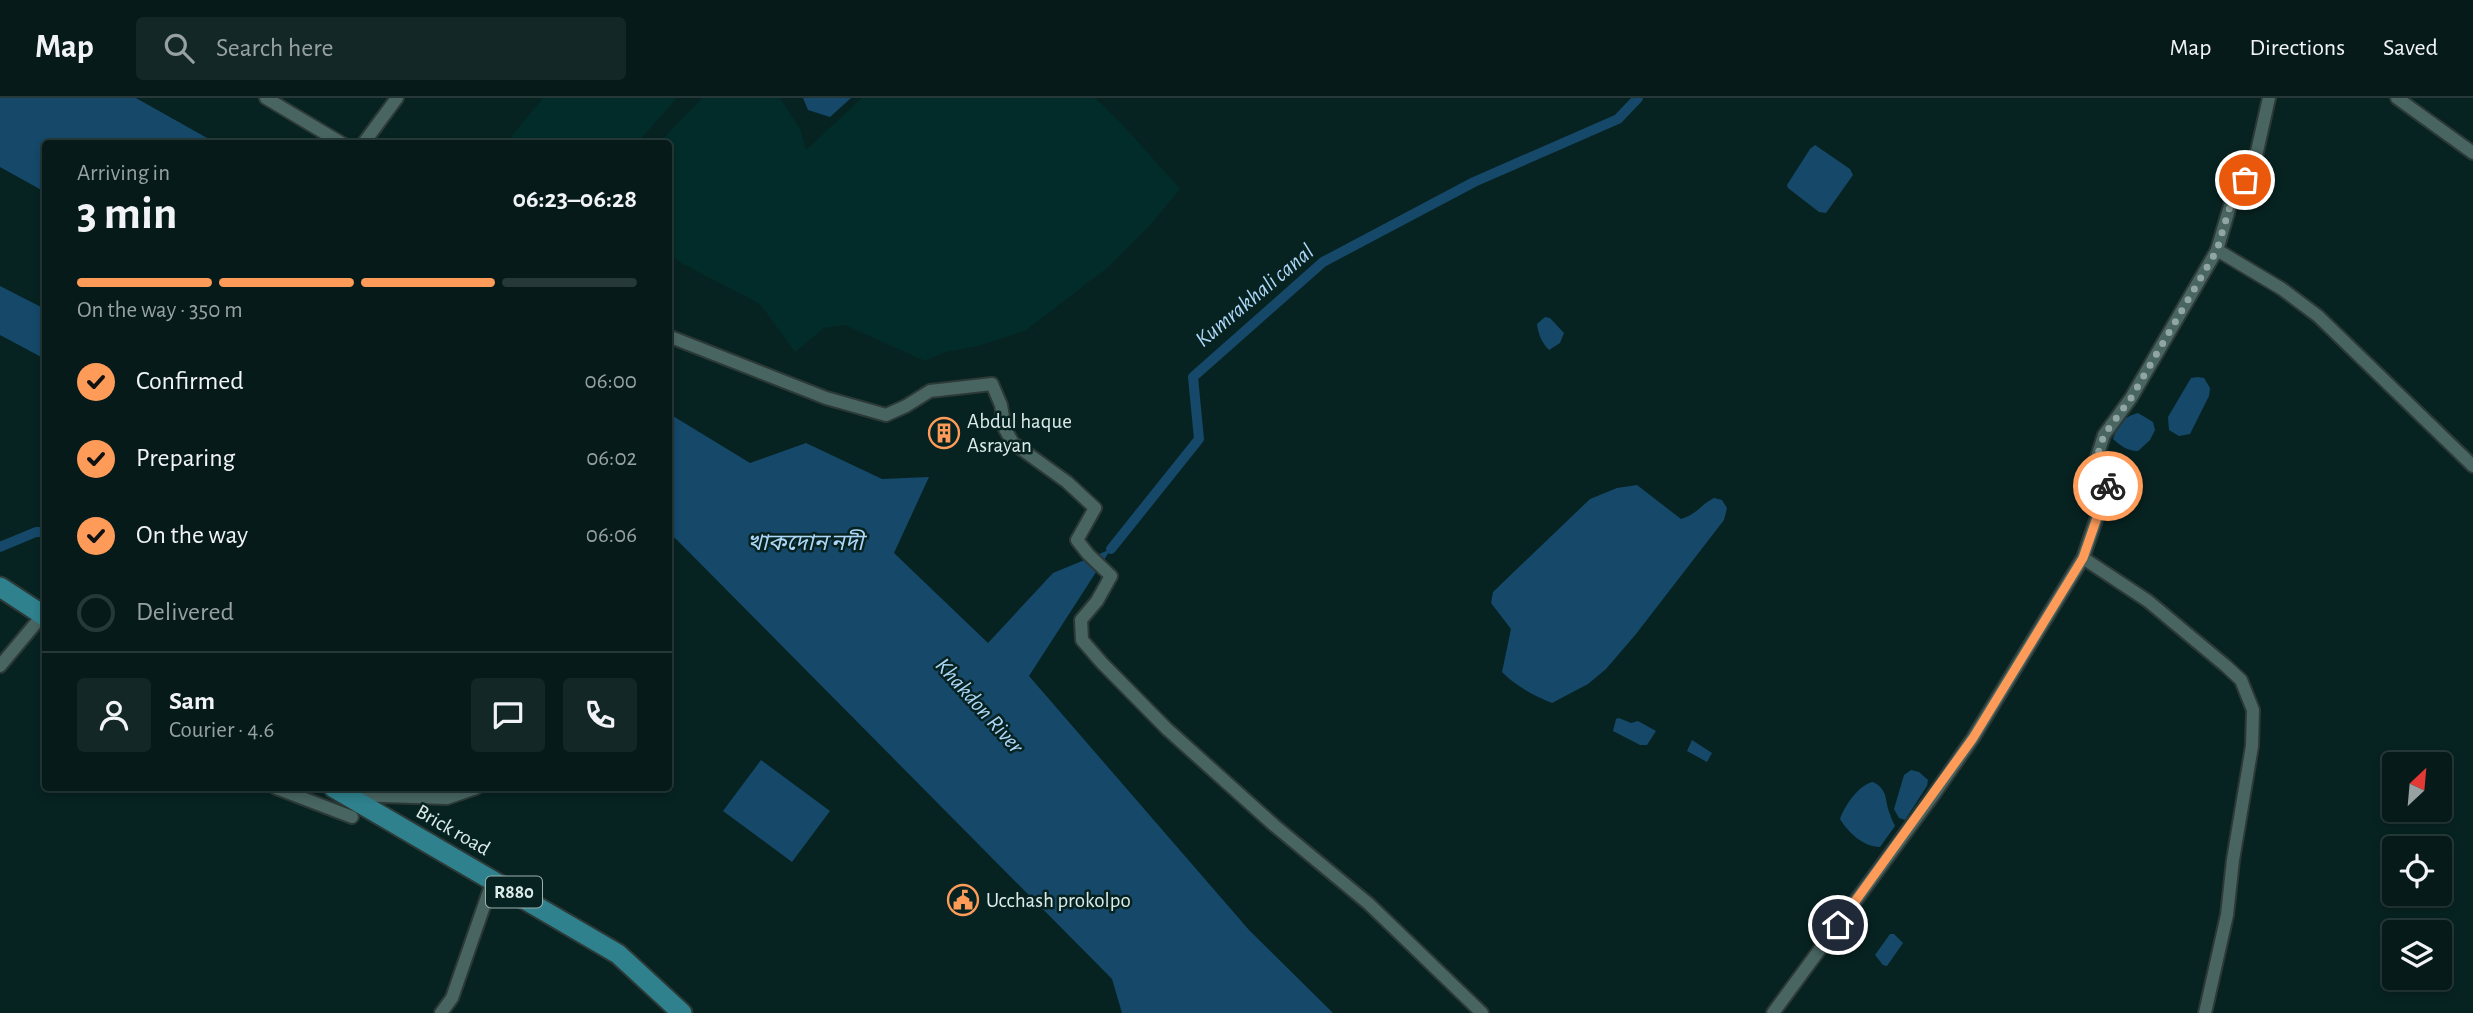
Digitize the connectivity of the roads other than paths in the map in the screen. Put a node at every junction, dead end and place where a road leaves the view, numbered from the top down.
1 (267, 98) edge
2 (397, 98) edge
3 (2269, 98) edge
4 (2397, 98) edge
5 (337, 140) edge
6 (366, 140) edge
7 (2473, 153) edge
8 (2217, 250) junction
9 (672, 338) edge
10 (2472, 462) edge
11 (2083, 558) junction
12 (0, 587) edge
13 (42, 613) edge
14 (42, 616) edge
15 (0, 666) edge
16 (284, 791) edge
17 (336, 791) edge
18 (339, 791) edge
19 (351, 791) edge
20 (467, 791) edge
21 (322, 806) junction
22 (352, 817) dead end
23 (493, 880) junction
24 (441, 1013) edge
25 (682, 1013) edge
26 (1482, 1013) edge
27 (1773, 1013) edge
28 (2205, 1013) edge

1 - 5 street
2 - 6 street
3 - 8 street
4 - 7 street
8 - 10 street
8 - 11 street
9 - 26 street
11 - 27 street
11 - 28 street
12 - 13 main road
14 - 15 street
16 - 21 street
17 - 21 street
18 - 23 main road, Brick road / R880
19 - 20 street
21 - 22 street
23 - 24 street
23 - 25 main road, Brick road / R880

